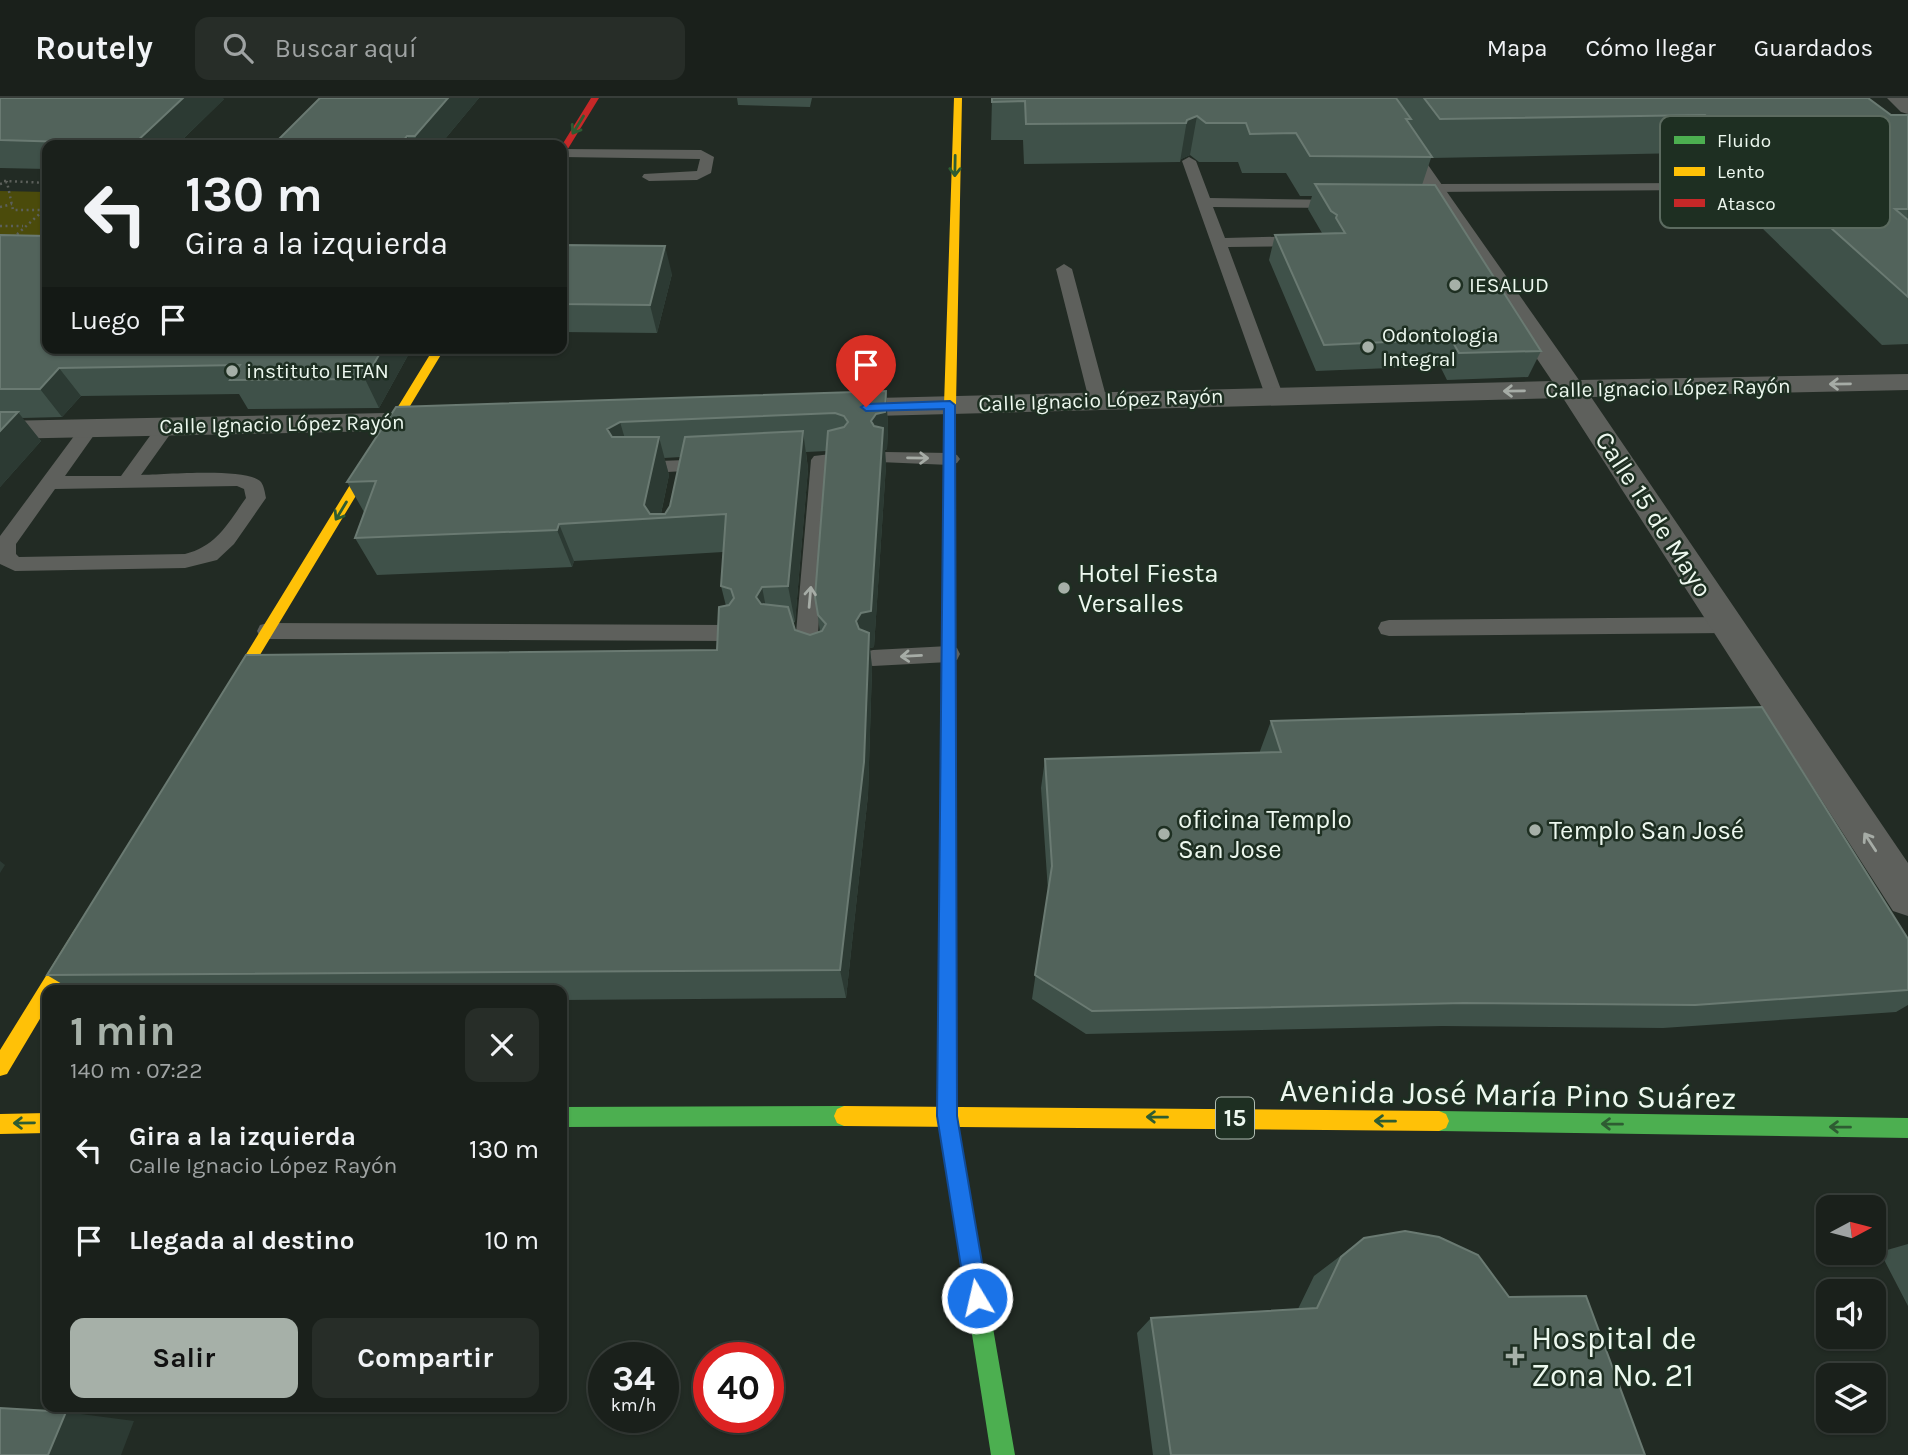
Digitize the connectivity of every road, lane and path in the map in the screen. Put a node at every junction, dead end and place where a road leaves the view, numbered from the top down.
1 (595, 98) edge
2 (958, 98) edge
3 (1371, 98) edge
4 (1897, 98) edge
5 (1908, 108) edge
6 (567, 145) edge
7 (567, 153) edge
8 (1189, 161) edge
9 (649, 177) dead end
10 (7, 181) junction
11 (0, 182) edge
12 (42, 183) edge
13 (1660, 188) edge
14 (1436, 199) junction
15 (1203, 202) junction
16 (12, 204) junction
17 (1351, 204) edge
18 (0, 207) edge
19 (42, 209) edge
20 (42, 212) edge
21 (0, 226) edge
22 (23, 226) junction
23 (10, 241) edge
24 (1320, 241) edge
25 (1219, 243) junction
26 (1064, 269) dead end
27 (436, 354) edge
28 (1908, 382) edge
29 (1572, 390) junction
30 (1274, 395) junction
31 (1098, 400) junction
32 (950, 405) junction
33 (811, 409) edge
34 (464, 420) edge
35 (395, 422) junction
36 (167, 426) junction
37 (90, 428) junction
38 (0, 430) edge
39 (886, 458) edge
40 (950, 458) junction
41 (822, 460) edge
42 (738, 464) edge
43 (683, 466) junction
44 (631, 468) edge
45 (126, 482) junction
46 (50, 483) junction
47 (678, 491) edge
48 (1727, 625) junction
49 (1388, 628) dead end
50 (268, 631) junction
51 (729, 633) edge
52 (949, 654) junction
53 (873, 658) edge
54 (817, 660) edge
55 (217, 713) edge
56 (1908, 898) edge
57 (87, 925) edge
58 (50, 985) edge
59 (42, 998) edge
60 (0, 1067) edge
61 (947, 1116) junction
62 (567, 1117) edge
63 (42, 1123) edge
64 (0, 1124) edge
65 (1908, 1128) edge
66 (1003, 1455) edge

1 -> 6 main road
2 -> 32 main road
3 - 14 street, Calle 15 de Mayo
4 - 5 street
7 - 9 lane
8 - 15 lane
10 - 11 path
10 - 12 path
10 - 16 path
13 - 14 lane
14 - 29 street, Calle 15 de Mayo
15 - 17 lane
15 - 25 lane
16 - 18 path
16 - 19 path
20 - 22 path
21 - 22 path
22 - 23 path
24 - 25 lane
25 - 30 lane
26 - 31 lane
27 - 35 main road
28 -> 29 street, Calle Ignacio López Rayón
29 -> 30 street, Calle Ignacio López Rayón
29 - 48 street, Calle 15 de Mayo
30 - 31 street, Calle Ignacio López Rayón
31 - 32 street, Calle Ignacio López Rayón
32 - 33 street, Calle Ignacio López Rayón
32 - 40 main road
34 - 35 street, Calle Ignacio López Rayón
35 - 36 street, Calle Ignacio López Rayón
35 -> 50 main road
36 - 37 street, Calle Ignacio López Rayón
36 - 45 lane
37 - 38 street, Calle Ignacio López Rayón
37 - 46 lane
39 -> 40 lane
40 - 52 main road
54 -> 41 lane
42 - 43 lane
43 - 44 lane
43 - 47 lane
45 - 46 lane
45 - 46 lane
48 - 49 lane
56 -> 48 street, Calle 15 de Mayo
50 - 51 lane
50 - 55 main road
52 -> 53 lane
52 - 61 main road
57 - 58 main road
59 - 60 main road
61 - 62 main road, Avenida José María Pino Suárez / 15
65 -> 61 main road, Avenida José María Pino Suárez / 15
61 - 66 main road
63 -> 64 main road

